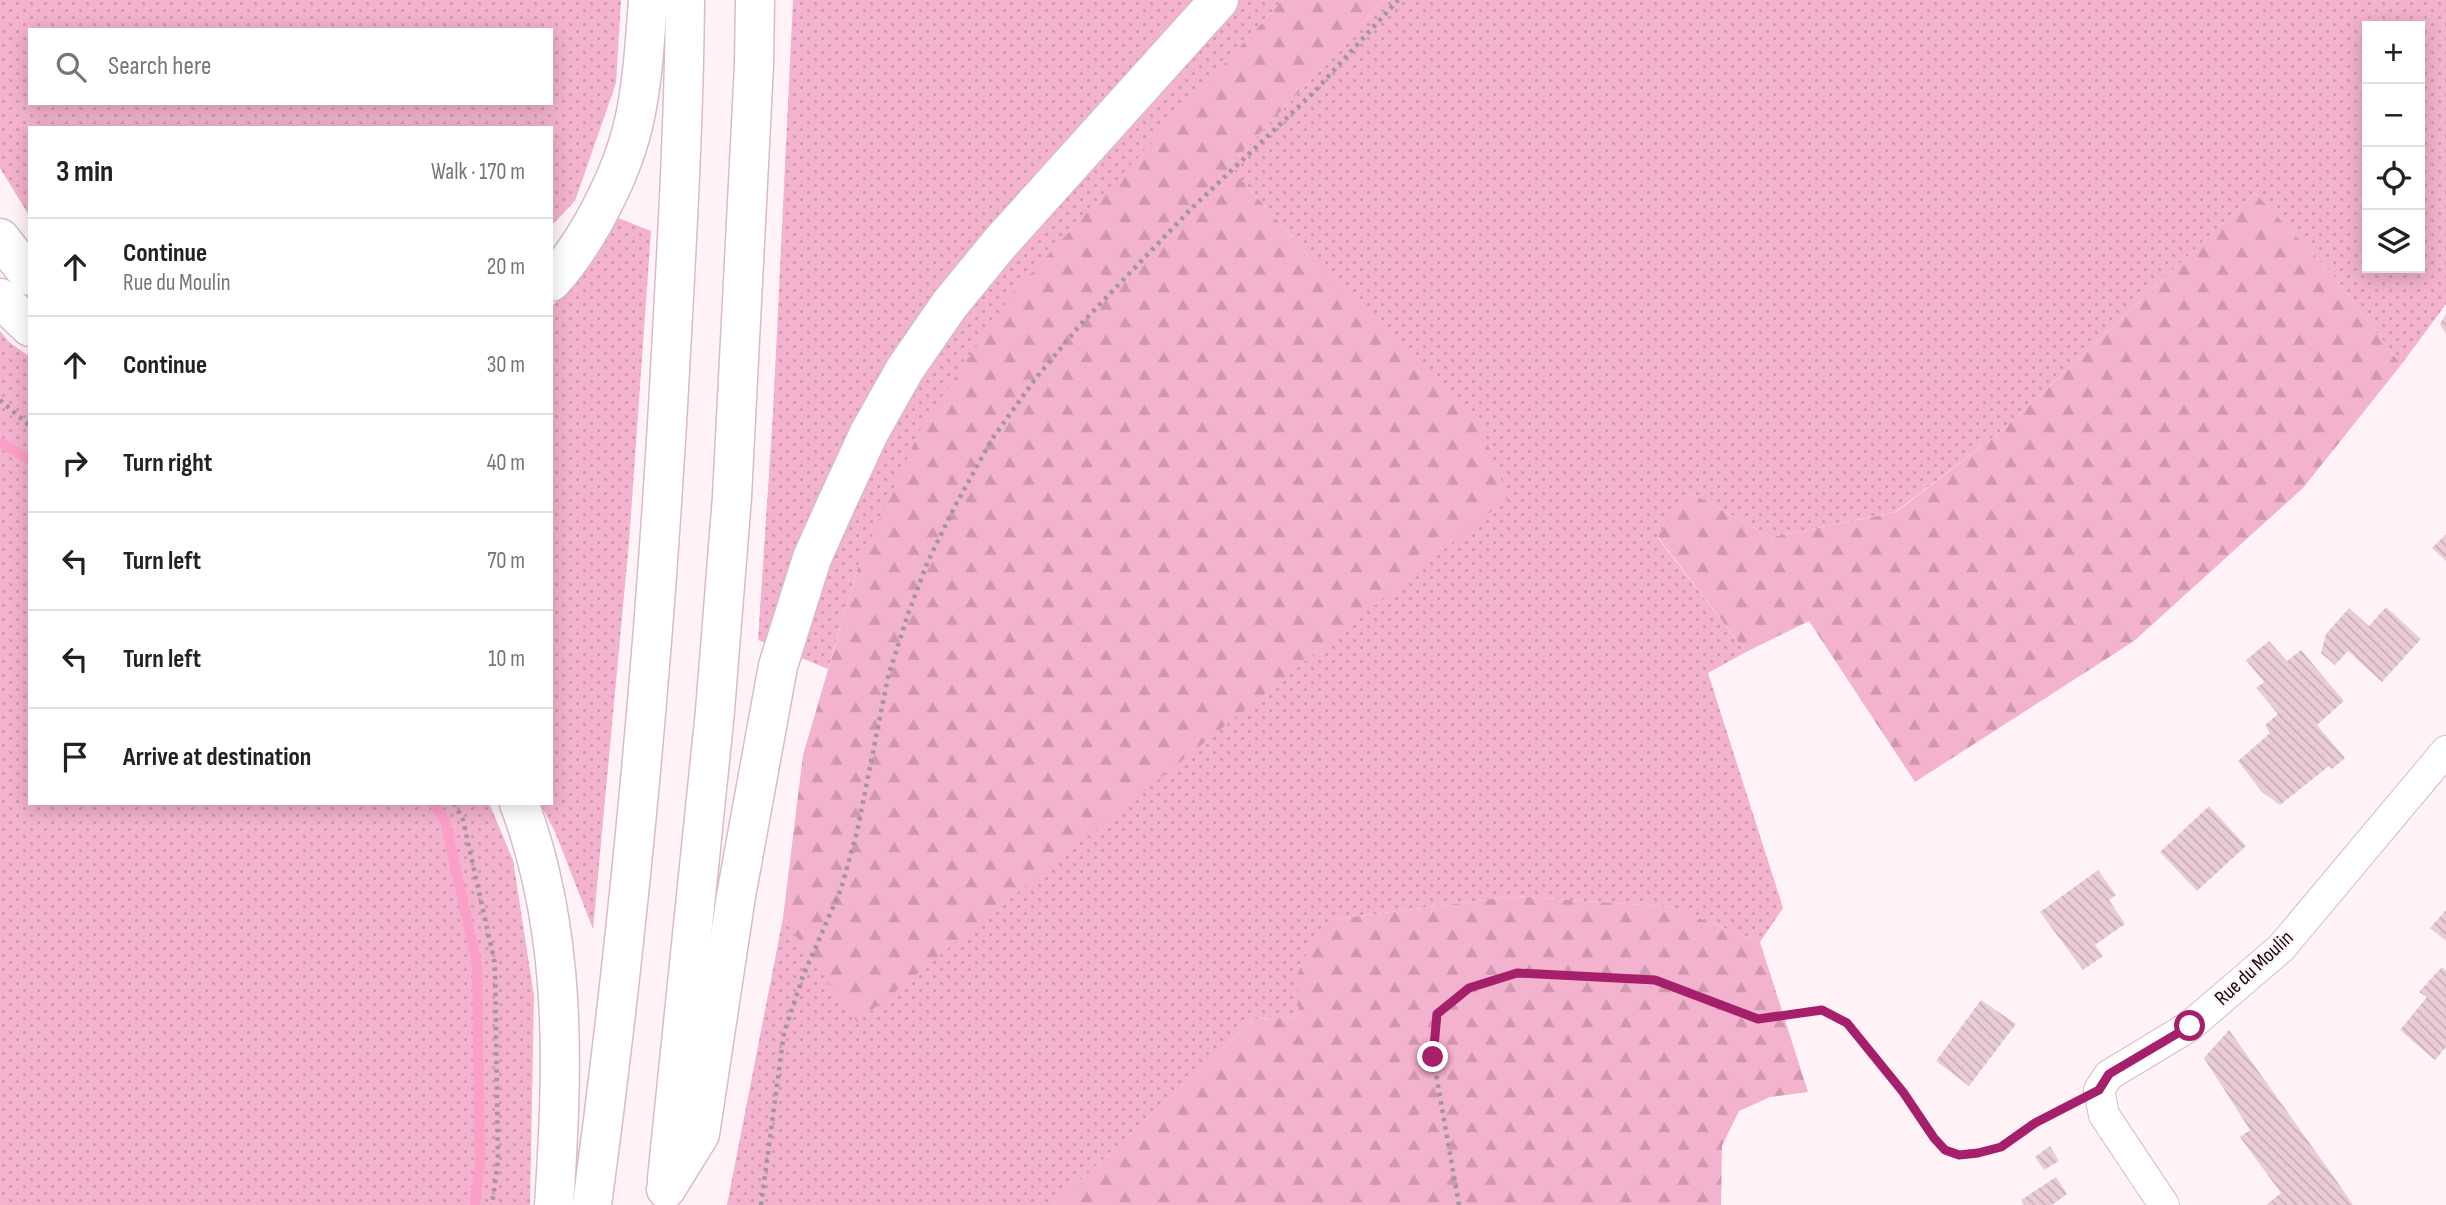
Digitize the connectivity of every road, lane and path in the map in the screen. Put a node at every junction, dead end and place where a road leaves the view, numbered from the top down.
1 (648, 0) edge
2 (685, 0) edge
3 (755, 0) edge
4 (1219, 0) edge
5 (1398, 0) edge
6 (0, 238) edge
7 (28, 273) edge
8 (553, 279) edge
9 (0, 298) edge
10 (28, 325) edge
11 (0, 400) edge
12 (28, 424) edge
13 (2446, 751) edge
14 (455, 805) edge
15 (520, 805) edge
16 (2099, 1090) junction
17 (664, 1197) edge
18 (492, 1205) edge
19 (554, 1205) edge
20 (592, 1205) edge
21 (761, 1205) edge
22 (1459, 1205) edge
23 (2164, 1205) edge

1 - 8 highway
2 - 20 highway
3 - 17 highway
4 - 17 highway
5 - 21 path
6 - 7 highway
9 - 10 highway
11 - 12 path
13 - 16 street, Rue du Moulin
14 - 18 path
15 - 19 highway
16 - 22 path
16 - 23 street

